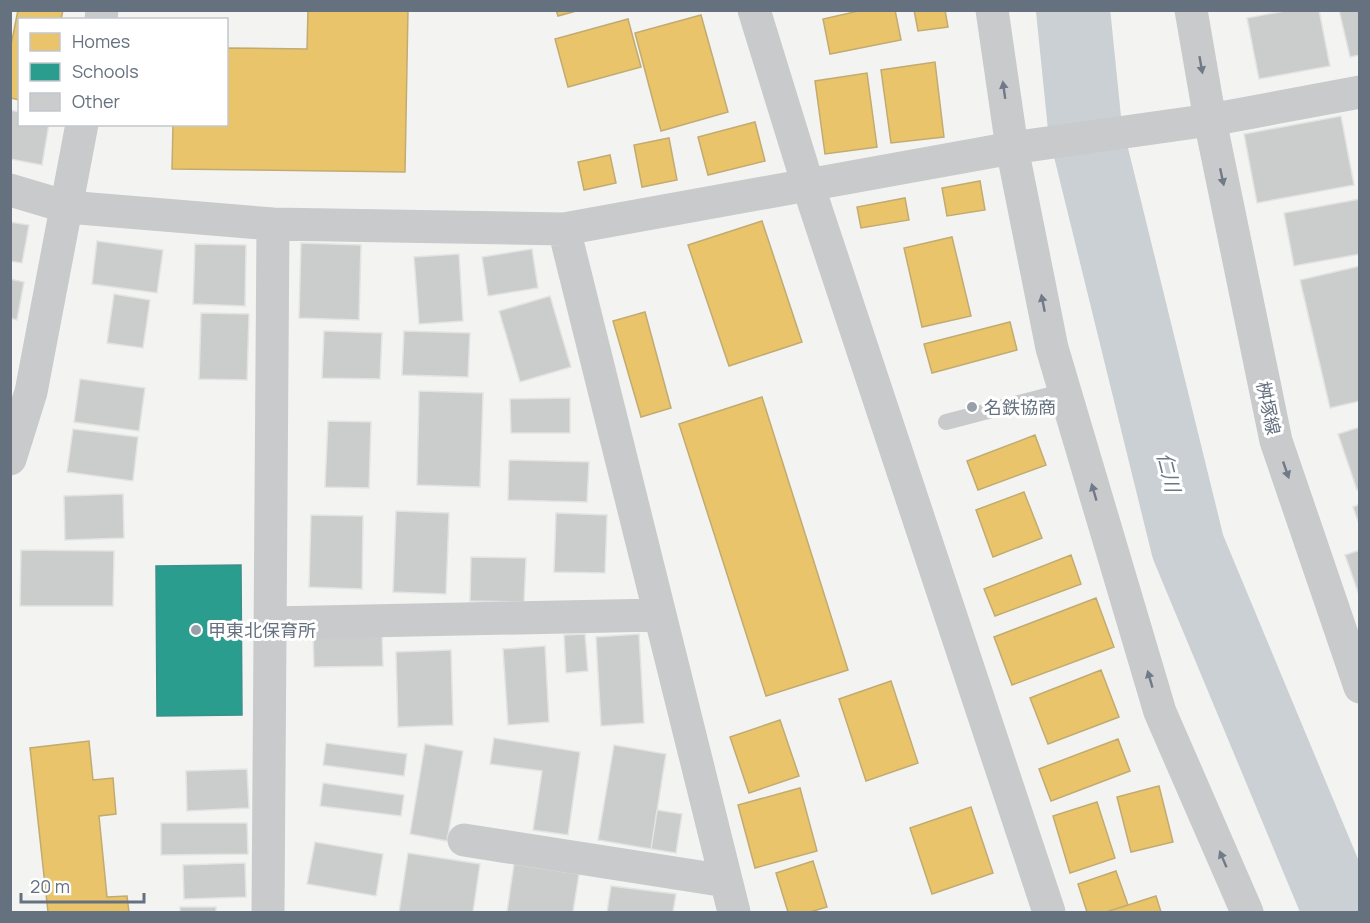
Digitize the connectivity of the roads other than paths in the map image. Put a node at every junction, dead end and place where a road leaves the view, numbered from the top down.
1 (754, 10) edge
2 (992, 10) edge
3 (1191, 10) edge
4 (1359, 92) edge
5 (1210, 120) junction
6 (82, 126) edge
7 (1012, 148) junction
8 (808, 185) junction
9 (10, 190) edge
10 (67, 207) junction
11 (273, 224) junction
12 (564, 229) junction
13 (1065, 391) junction
14 (946, 422) dead end
15 (10, 459) edge
16 (660, 615) junction
17 (270, 623) junction
18 (1349, 623) edge
19 (1359, 687) edge
20 (464, 840) dead end
21 (726, 880) junction
22 (268, 912) edge
23 (734, 912) edge
24 (1049, 912) edge
25 (1247, 912) edge

1 - 8 street
7 -> 2 street
3 -> 5 street, 桝塚線
4 - 5 street
5 - 7 street
5 -> 18 street, 桝塚線
6 - 10 street
7 - 8 street
13 -> 7 street
8 - 12 street
8 - 24 street
9 - 10 street
10 - 11 street
10 - 15 street
11 - 12 street
11 - 17 street
12 - 16 street
13 - 14 lane
25 -> 13 street
16 - 17 street
16 - 21 street
17 - 22 street
18 - 19 street, 桝塚線
20 - 21 street
21 - 23 street

